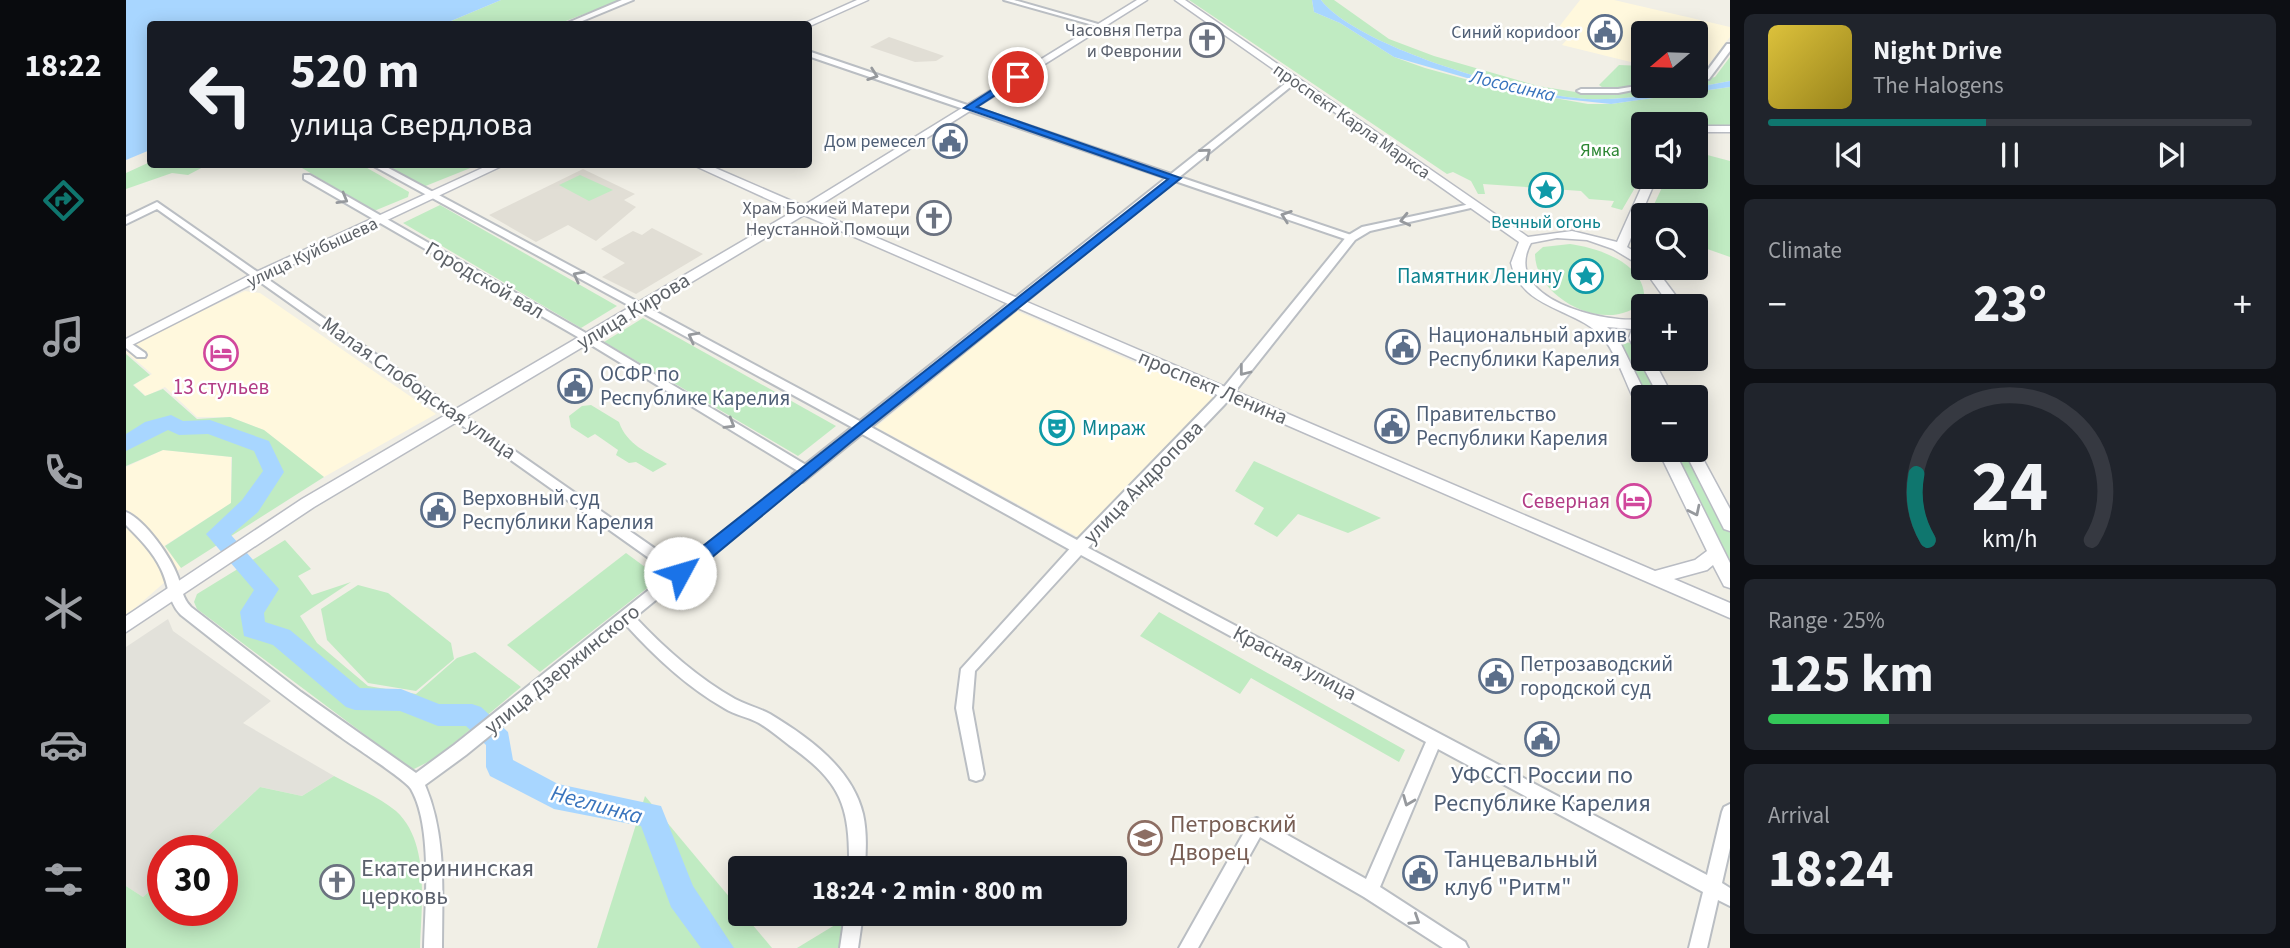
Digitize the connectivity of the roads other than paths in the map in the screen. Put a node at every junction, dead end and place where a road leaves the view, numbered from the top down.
1 (629, 0) edge
2 (864, 0) edge
3 (1007, 0) edge
4 (1143, 0) edge
5 (1179, 0) edge
6 (576, 21) edge
7 (812, 22) edge
8 (1102, 26) junction
9 (1730, 46) edge
10 (812, 54) edge
11 (1708, 74) edge
12 (1295, 80) junction
13 (1631, 89) edge
14 (1581, 91) dead end
15 (969, 108) junction
16 (1708, 129) edge
17 (1730, 129) edge
18 (381, 168) edge
19 (492, 168) edge
20 (705, 168) edge
21 (307, 177) dead end
22 (1176, 178) junction
23 (1647, 189) edge
24 (430, 197) junction
25 (157, 205) joint
26 (1471, 205) junction
27 (803, 210) junction
28 (380, 220) junction
29 (126, 221) edge
30 (1351, 238) junction
31 (1526, 241) junction
32 (1621, 247) junction
33 (1631, 254) edge
34 (258, 276) junction
35 (1657, 280) edge
36 (1668, 294) edge
37 (1019, 304) junction
38 (638, 308) junction
39 (1590, 320) junction
40 (1631, 325) edge
41 (587, 338) junction
42 (126, 344) edge
43 (141, 355) dead end
44 (1634, 385) edge
45 (1226, 394) junction
46 (459, 416) junction
47 (861, 427) junction
48 (1671, 462) edge
49 (1698, 462) edge
50 (803, 474) junction
51 (126, 517) edge
52 (1730, 525) edge
53 (1079, 548) junction
54 (1716, 553) junction
55 (680, 573) junction
56 (1728, 575) edge
57 (1654, 578) junction
58 (173, 594) junction
59 (1730, 611) edge
60 (627, 617) junction
61 (126, 625) edge
62 (1435, 738) junction
63 (460, 750) joint
64 (976, 774) dead end
65 (416, 782) junction
66 (1730, 812) edge
67 (856, 856) edge
68 (1712, 887) junction
69 (1370, 891) junction
70 (1730, 897) edge
71 (852, 926) edge
72 (433, 948) edge
73 (849, 948) edge
74 (1188, 948) edge
75 (1459, 948) edge
76 (1698, 948) edge

1 - 6 street
2 - 7 main road
3 - 8 street
4 - 8 main road, улица Кирова
5 - 12 main road, проспект Карла Маркса
8 - 15 main road, улица Кирова
9 - 11 street
10 -> 15 street
22 -> 12 street, улица Дзержинского
12 - 26 main road, проспект Карла Маркса
13 - 14 street
15 - 22 street
15 - 27 main road, улица Кирова
16 - 17 main road
18 - 24 street
19 - 24 main road, улица Куйбышева
20 - 27 main road, проспект Ленина
21 -> 28 street, Городской вал
30 -> 22 street
22 - 37 street, улица Дзержинского
23 - 32 main road
24 - 28 main road, улица Куйбышева
38 -> 24 street
25 - 29 street
25 - 34 street, Малая Слободская улица
26 -> 30 street, улица Андропова
26 - 31 main road, проспект Карла Маркса
27 - 37 main road, проспект Ленина
27 - 38 main road, улица Кирова
28 - 34 main road, улица Куйбышева
28 - 41 street, Городской вал
30 -> 45 street, улица Андропова
31 - 32 main road
31 - 39 main road
32 - 33 main road
34 - 42 main road, улица Куйбышева
34 - 46 street, Малая Слободская улица
35 - 36 main road
37 - 45 main road, проспект Ленина
37 - 47 street, улица Дзержинского
38 - 41 main road, улица Кирова
47 -> 38 street
39 - 40 main road
39 - 44 main road
41 - 46 main road, улица Кирова
41 -> 50 street, Городской вал
42 - 43 street
45 - 53 street, улица Андропова
45 - 57 main road, проспект Ленина
46 - 55 street, Малая Слободская улица
46 - 58 main road, улица Кирова
47 - 50 street, улица Дзержинского
47 - 53 street, Красная улица
48 -> 54 main road
49 - 52 main road
50 - 55 street, улица Дзержинского
51 - 58 street
53 - 62 street, Красная улица
53 - 64 street, улица Андропова
54 - 56 main road
54 - 57 main road
55 - 60 street, улица Дзержинского
57 - 59 main road, проспект Ленина
58 - 61 main road, улица Кирова
58 - 65 street
60 - 63 street, улица Дзержинского
60 - 67 street
62 - 68 street, Красная улица
62 -> 69 street
63 - 65 street, улица Дзержинского
65 - 72 street
66 - 68 street
68 - 70 street, Красная улица
68 - 76 street
69 - 74 street
69 -> 75 street
71 - 73 street

